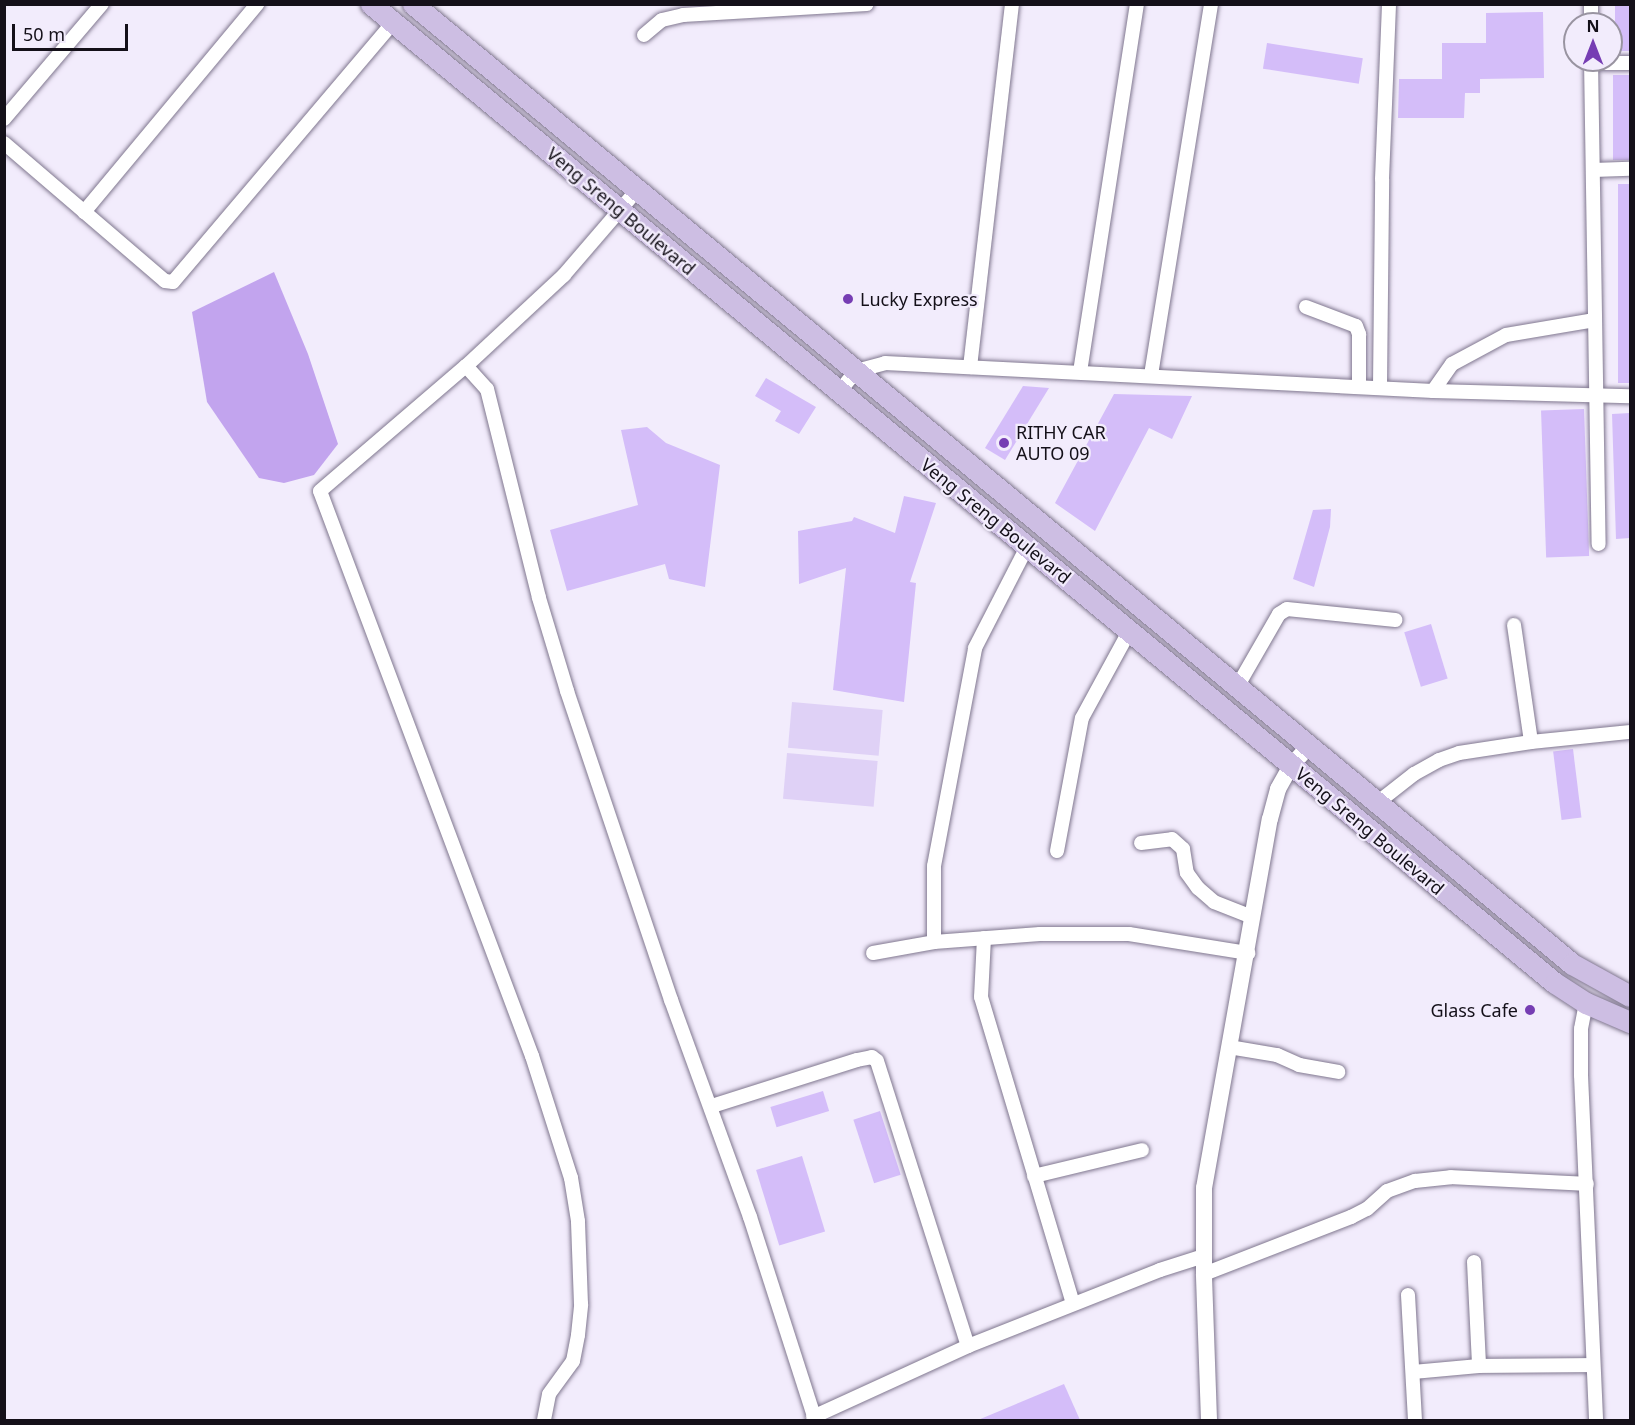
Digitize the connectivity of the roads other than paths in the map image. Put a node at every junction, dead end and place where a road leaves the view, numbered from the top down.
1 (102, 4) edge
2 (257, 4) edge
3 (371, 4) edge
4 (413, 4) edge
5 (867, 4) edge
6 (1012, 4) edge
7 (1137, 4) edge
8 (1211, 4) edge
9 (1389, 4) edge
10 (393, 22) junction
11 (644, 35) dead end
12 (1591, 72) edge
13 (4, 119) edge
14 (4, 143) edge
15 (1630, 169) edge
16 (1593, 170) junction
17 (637, 190) junction
18 (619, 210) junction
19 (84, 212) junction
20 (1306, 306) dead end
21 (1595, 320) junction
22 (466, 366) junction
23 (970, 367) junction
24 (856, 371) junction
25 (1080, 372) junction
26 (1151, 375) junction
27 (1359, 386) junction
28 (1380, 387) junction
29 (1432, 391) junction
30 (839, 392) junction
31 (1596, 396) junction
32 (1630, 396) edge
33 (1599, 544) dead end
34 (1027, 547) junction
35 (1395, 620) dead end
36 (1514, 625) dead end
37 (1130, 630) junction
38 (1238, 687) junction
39 (1630, 732) edge
40 (1531, 742) junction
41 (1309, 746) junction
42 (1291, 766) junction
43 (1377, 803) junction
44 (1141, 843) dead end
45 (1057, 851) dead end
46 (1252, 917) junction
47 (984, 938) junction
48 (934, 942) junction
49 (873, 953) dead end
50 (1248, 953) junction
51 (1630, 996) edge
52 (1586, 1003) junction
53 (1630, 1022) edge
54 (1229, 1047) junction
55 (1338, 1072) dead end
56 (712, 1106) junction
57 (1142, 1150) dead end
58 (1034, 1176) junction
59 (1587, 1184) junction
60 (1204, 1256) junction
61 (1474, 1262) dead end
62 (1204, 1275) junction
63 (1408, 1295) dead end
64 (1073, 1303) junction
65 (968, 1346) junction
66 (1593, 1365) junction
67 (1479, 1366) junction
68 (1413, 1372) junction
69 (814, 1419) edge
70 (544, 1420) edge
71 (1209, 1420) edge
72 (1415, 1420) edge
73 (1596, 1420) edge

1 - 13 street
2 - 19 street
3 - 10 main road, Veng Sreng Boulevard
4 - 17 main road, Veng Sreng Boulevard
5 - 11 street
6 - 23 street
7 - 25 street
8 - 26 street
9 - 28 street
10 - 18 main road, Veng Sreng Boulevard
10 - 19 street
12 - 16 street
14 - 19 street
15 - 16 street
16 - 21 street
17 - 18 street
17 - 24 main road, Veng Sreng Boulevard
18 - 22 street
18 - 30 main road, Veng Sreng Boulevard
20 - 27 street
21 - 29 street
21 - 31 street
22 - 56 street
22 - 70 street
23 - 24 street
23 - 25 street
24 - 30 street
24 - 38 main road, Veng Sreng Boulevard
25 - 26 street
26 - 27 street
27 - 28 street
28 - 29 street
29 - 31 street
30 - 34 main road, Veng Sreng Boulevard
31 - 32 street
31 - 33 street
34 - 37 main road, Veng Sreng Boulevard
34 - 48 street
35 - 38 street
36 - 40 street
37 - 42 main road, Veng Sreng Boulevard
37 - 45 street
38 - 41 main road, Veng Sreng Boulevard
39 - 40 street
40 - 43 street
41 - 42 street
41 - 43 main road, Veng Sreng Boulevard
42 - 46 street
42 - 52 main road, Veng Sreng Boulevard
43 - 51 main road, Veng Sreng Boulevard
44 - 46 street
46 - 50 street
47 - 48 street
47 - 50 street
47 - 58 street
48 - 49 street
50 - 54 street
52 - 53 main road, Veng Sreng Boulevard
52 - 59 street
54 - 55 street
54 - 60 street
56 - 65 street
56 - 69 street
57 - 58 street
58 - 64 street
59 - 62 street
59 - 66 street
60 - 62 street
60 - 64 street
61 - 67 street
62 - 71 street
63 - 68 street
64 - 65 street
65 - 69 street
66 - 67 street
66 - 73 street
67 - 68 street
68 - 72 street

